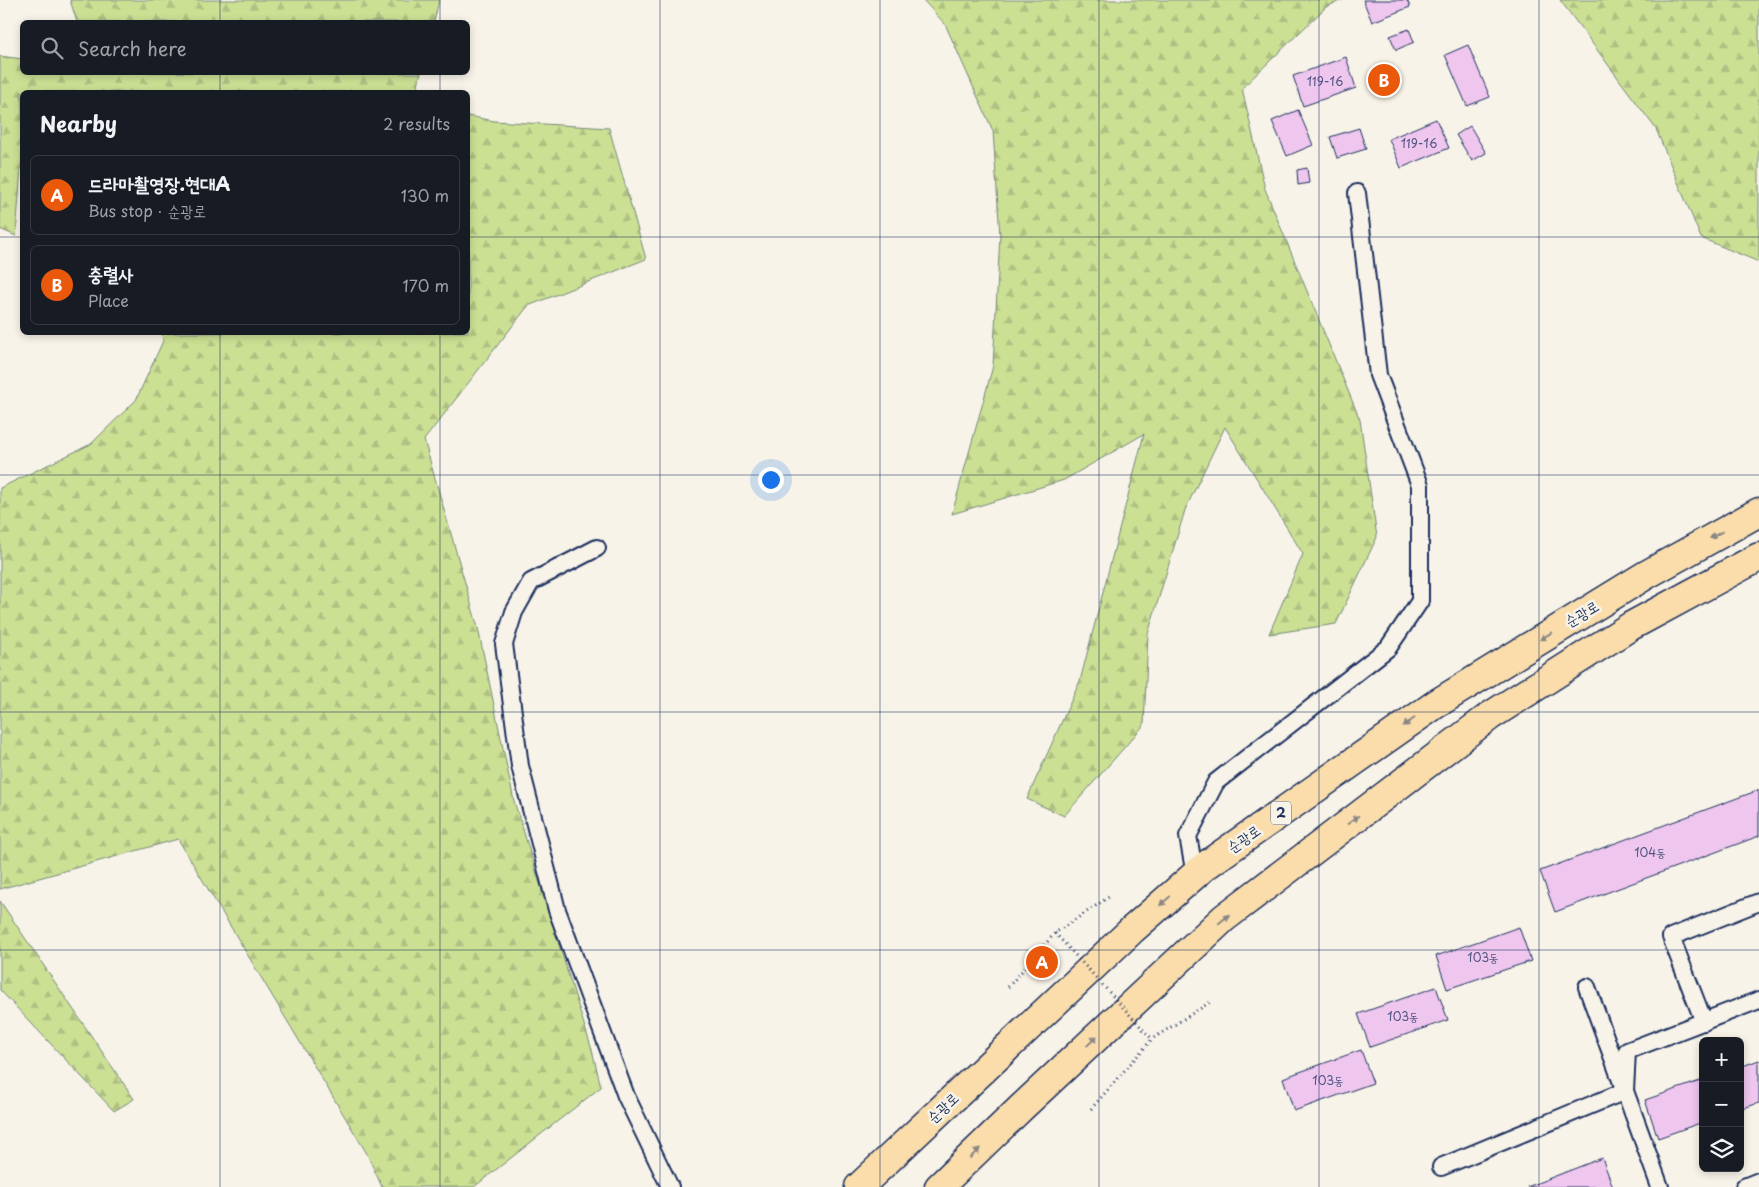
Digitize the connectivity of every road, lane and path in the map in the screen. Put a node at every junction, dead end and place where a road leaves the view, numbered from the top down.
1 (1357, 193) dead end
2 (1759, 512) edge
3 (597, 548) dead end
4 (1759, 557) edge
5 (1195, 875) junction
6 (1109, 897) dead end
7 (1759, 902) edge
8 (1055, 933) junction
9 (1008, 987) dead end
10 (1587, 987) dead end
11 (1212, 1000) dead end
12 (1759, 1000) edge
13 (1704, 1022) junction
14 (1152, 1039) junction
15 (1625, 1091) junction
16 (1091, 1109) dead end
17 (1442, 1167) dead end
18 (1759, 1181) edge
19 (670, 1187) edge
20 (859, 1187) edge
21 (940, 1187) edge
22 (1660, 1187) edge
23 (1744, 1187) edge

1 - 5 lane
2 -> 5 main road, 순광로 / 2
3 - 19 lane
21 -> 4 main road
5 -> 20 main road, 순광로 / 2
6 - 8 path
7 - 13 lane
8 - 9 path
8 - 14 path, bridge
10 - 15 lane
11 - 14 path
12 - 13 lane
13 - 15 lane
14 - 16 path
15 - 17 lane
15 - 22 lane
18 - 23 lane

